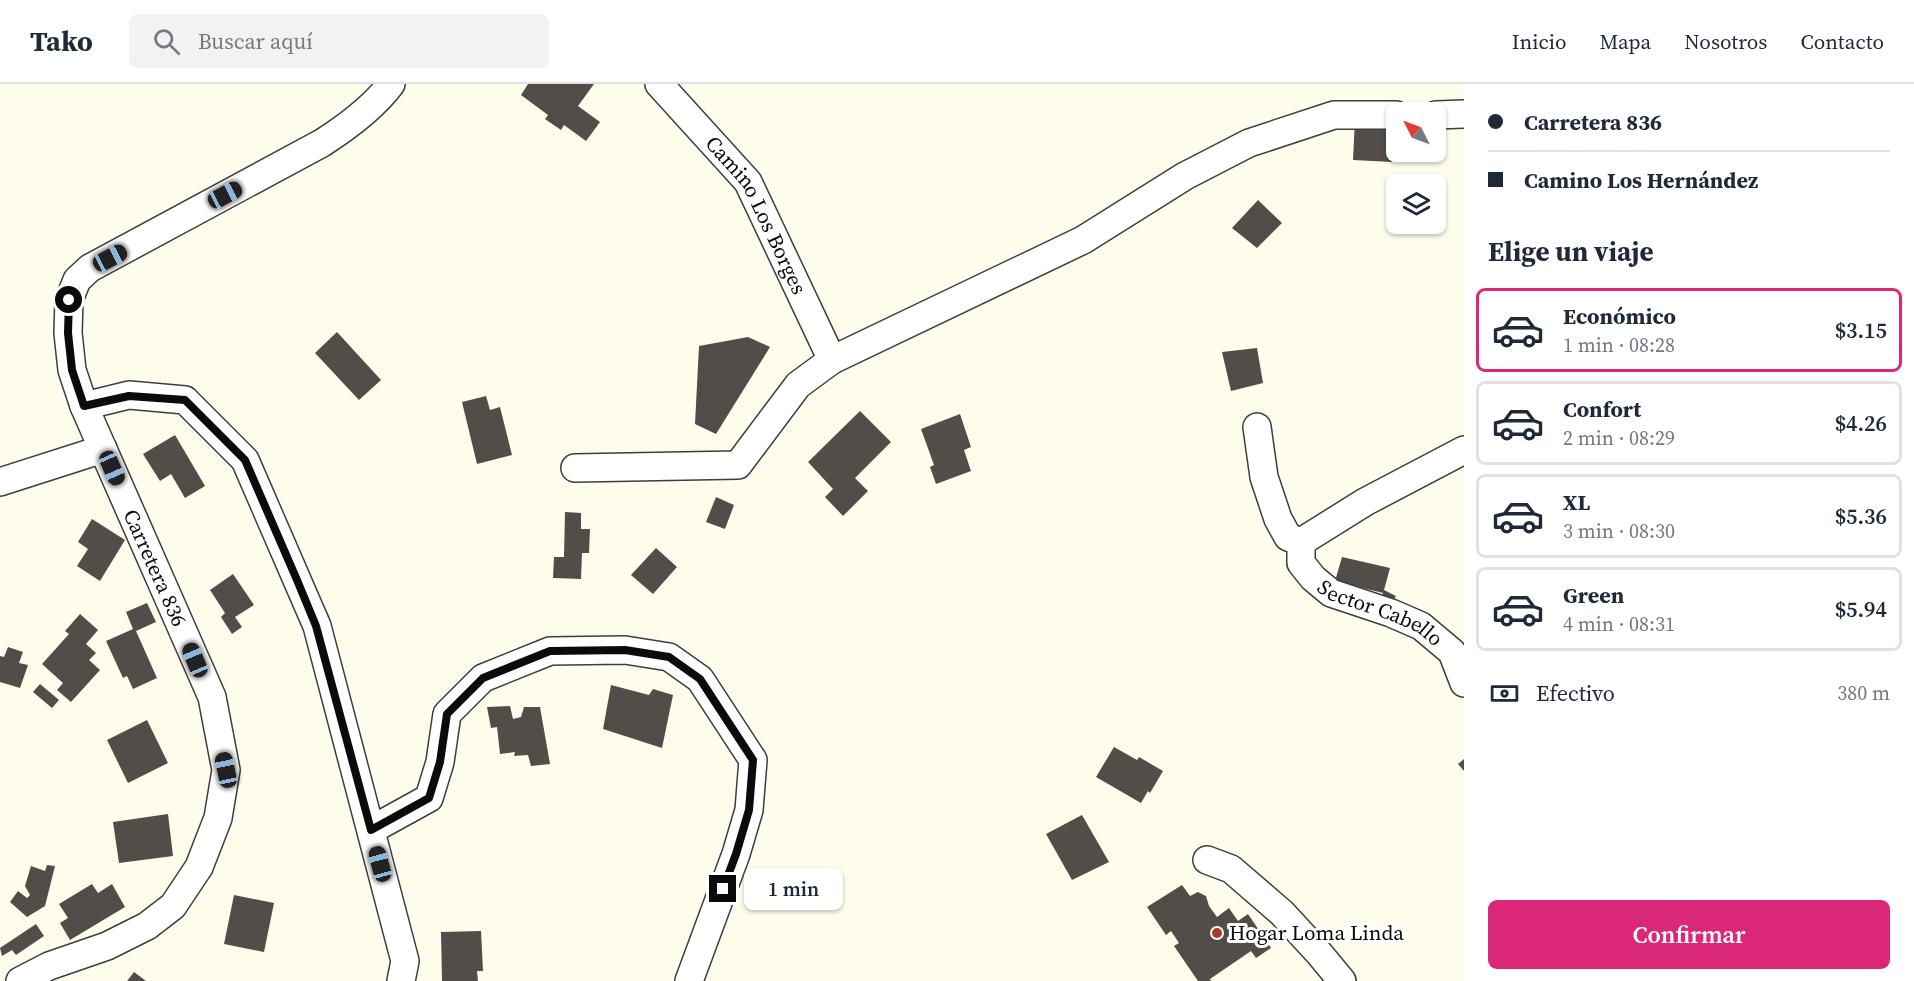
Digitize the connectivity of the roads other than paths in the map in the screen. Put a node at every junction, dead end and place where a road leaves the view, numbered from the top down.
1 (391, 84) edge
2 (659, 84) edge
3 (1464, 114) edge
4 (1386, 115) edge
5 (1446, 115) edge
6 (832, 360) junction
7 (84, 406) junction
8 (1257, 427) dead end
9 (103, 449) junction
10 (1464, 450) edge
11 (575, 468) dead end
12 (0, 482) edge
13 (1301, 542) junction
14 (1464, 684) edge
15 (371, 830) junction
16 (1207, 860) dead end
17 (20, 981) edge
18 (401, 981) edge
19 (689, 981) edge
20 (1342, 981) edge

1 - 7 street, Carretera 836
2 - 6 street, Camino Los Borges
3 - 5 street
4 - 6 street
6 - 11 street
7 - 9 street, Carretera 836
7 - 15 street
8 - 13 street
9 - 12 street
9 - 17 street, Carretera 836
10 - 13 street
13 - 14 street, Sector Cabello
15 - 18 street
15 - 19 street
16 - 20 street

